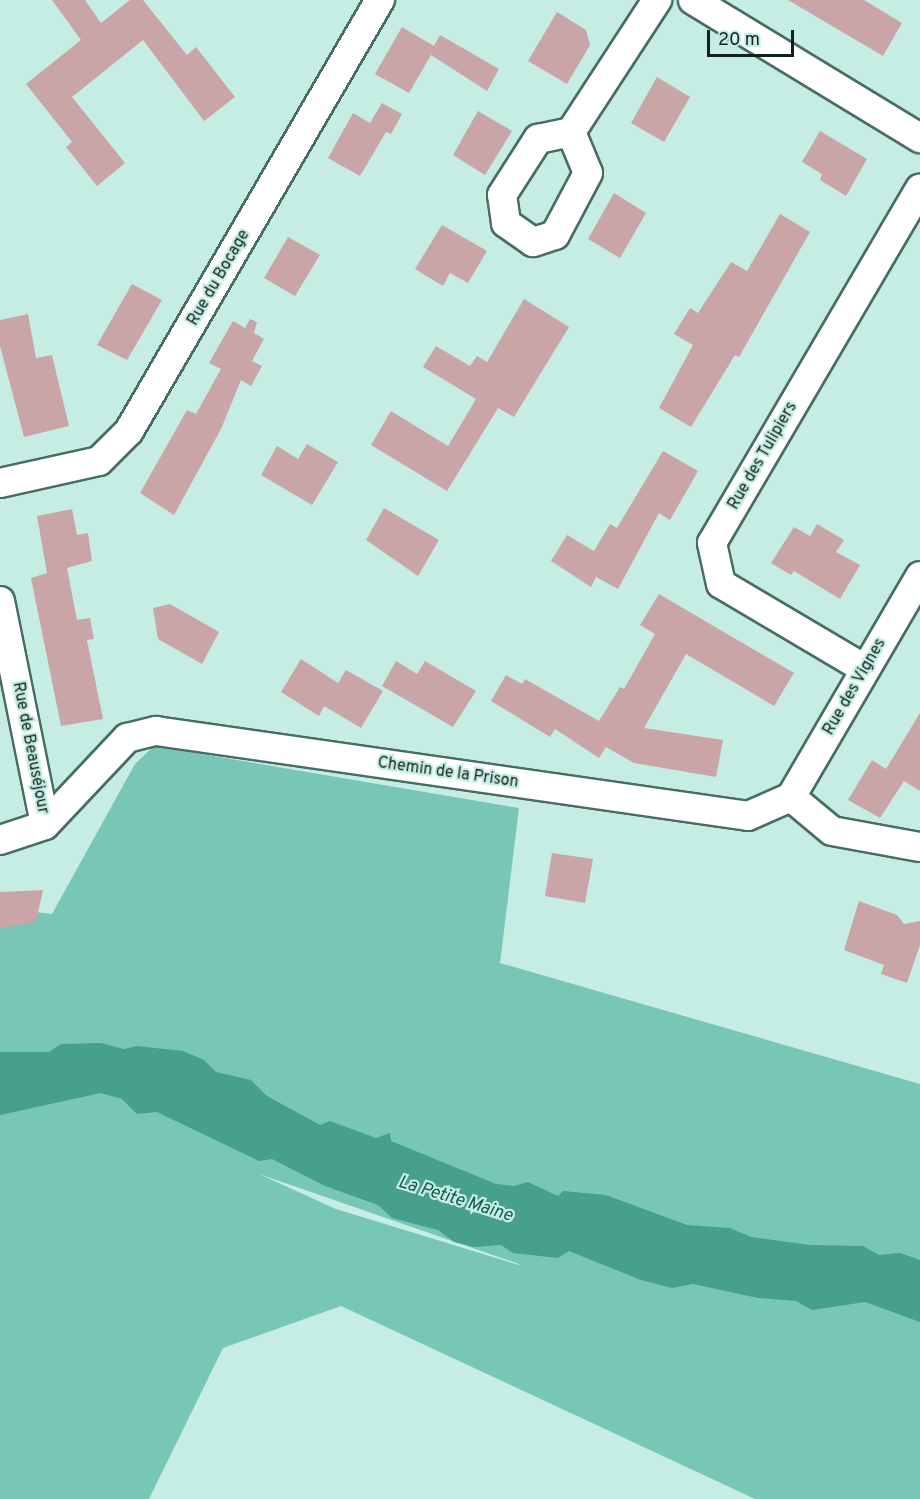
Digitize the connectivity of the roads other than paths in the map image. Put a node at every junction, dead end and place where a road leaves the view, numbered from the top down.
1 (380, 0) edge
2 (657, 0) edge
3 (693, 0) edge
4 (571, 132) dead end
5 (920, 138) edge
6 (920, 188) edge
7 (0, 483) edge
8 (920, 576) edge
9 (0, 601) edge
10 (865, 669) junction
11 (791, 797) junction
12 (45, 825) junction
13 (0, 840) edge
14 (920, 847) edge

1 - 7 street, Rue du Bocage
2 - 4 street
3 - 5 street
6 - 10 street, Rue des Tulipiers
8 - 10 street, Rue des Vignes
9 - 12 street, Rue de Beauséjour
10 - 11 street, Rue des Vignes
11 - 12 street, Chemin de la Prison
11 - 14 street
12 - 13 street, Chemin de la Prison

